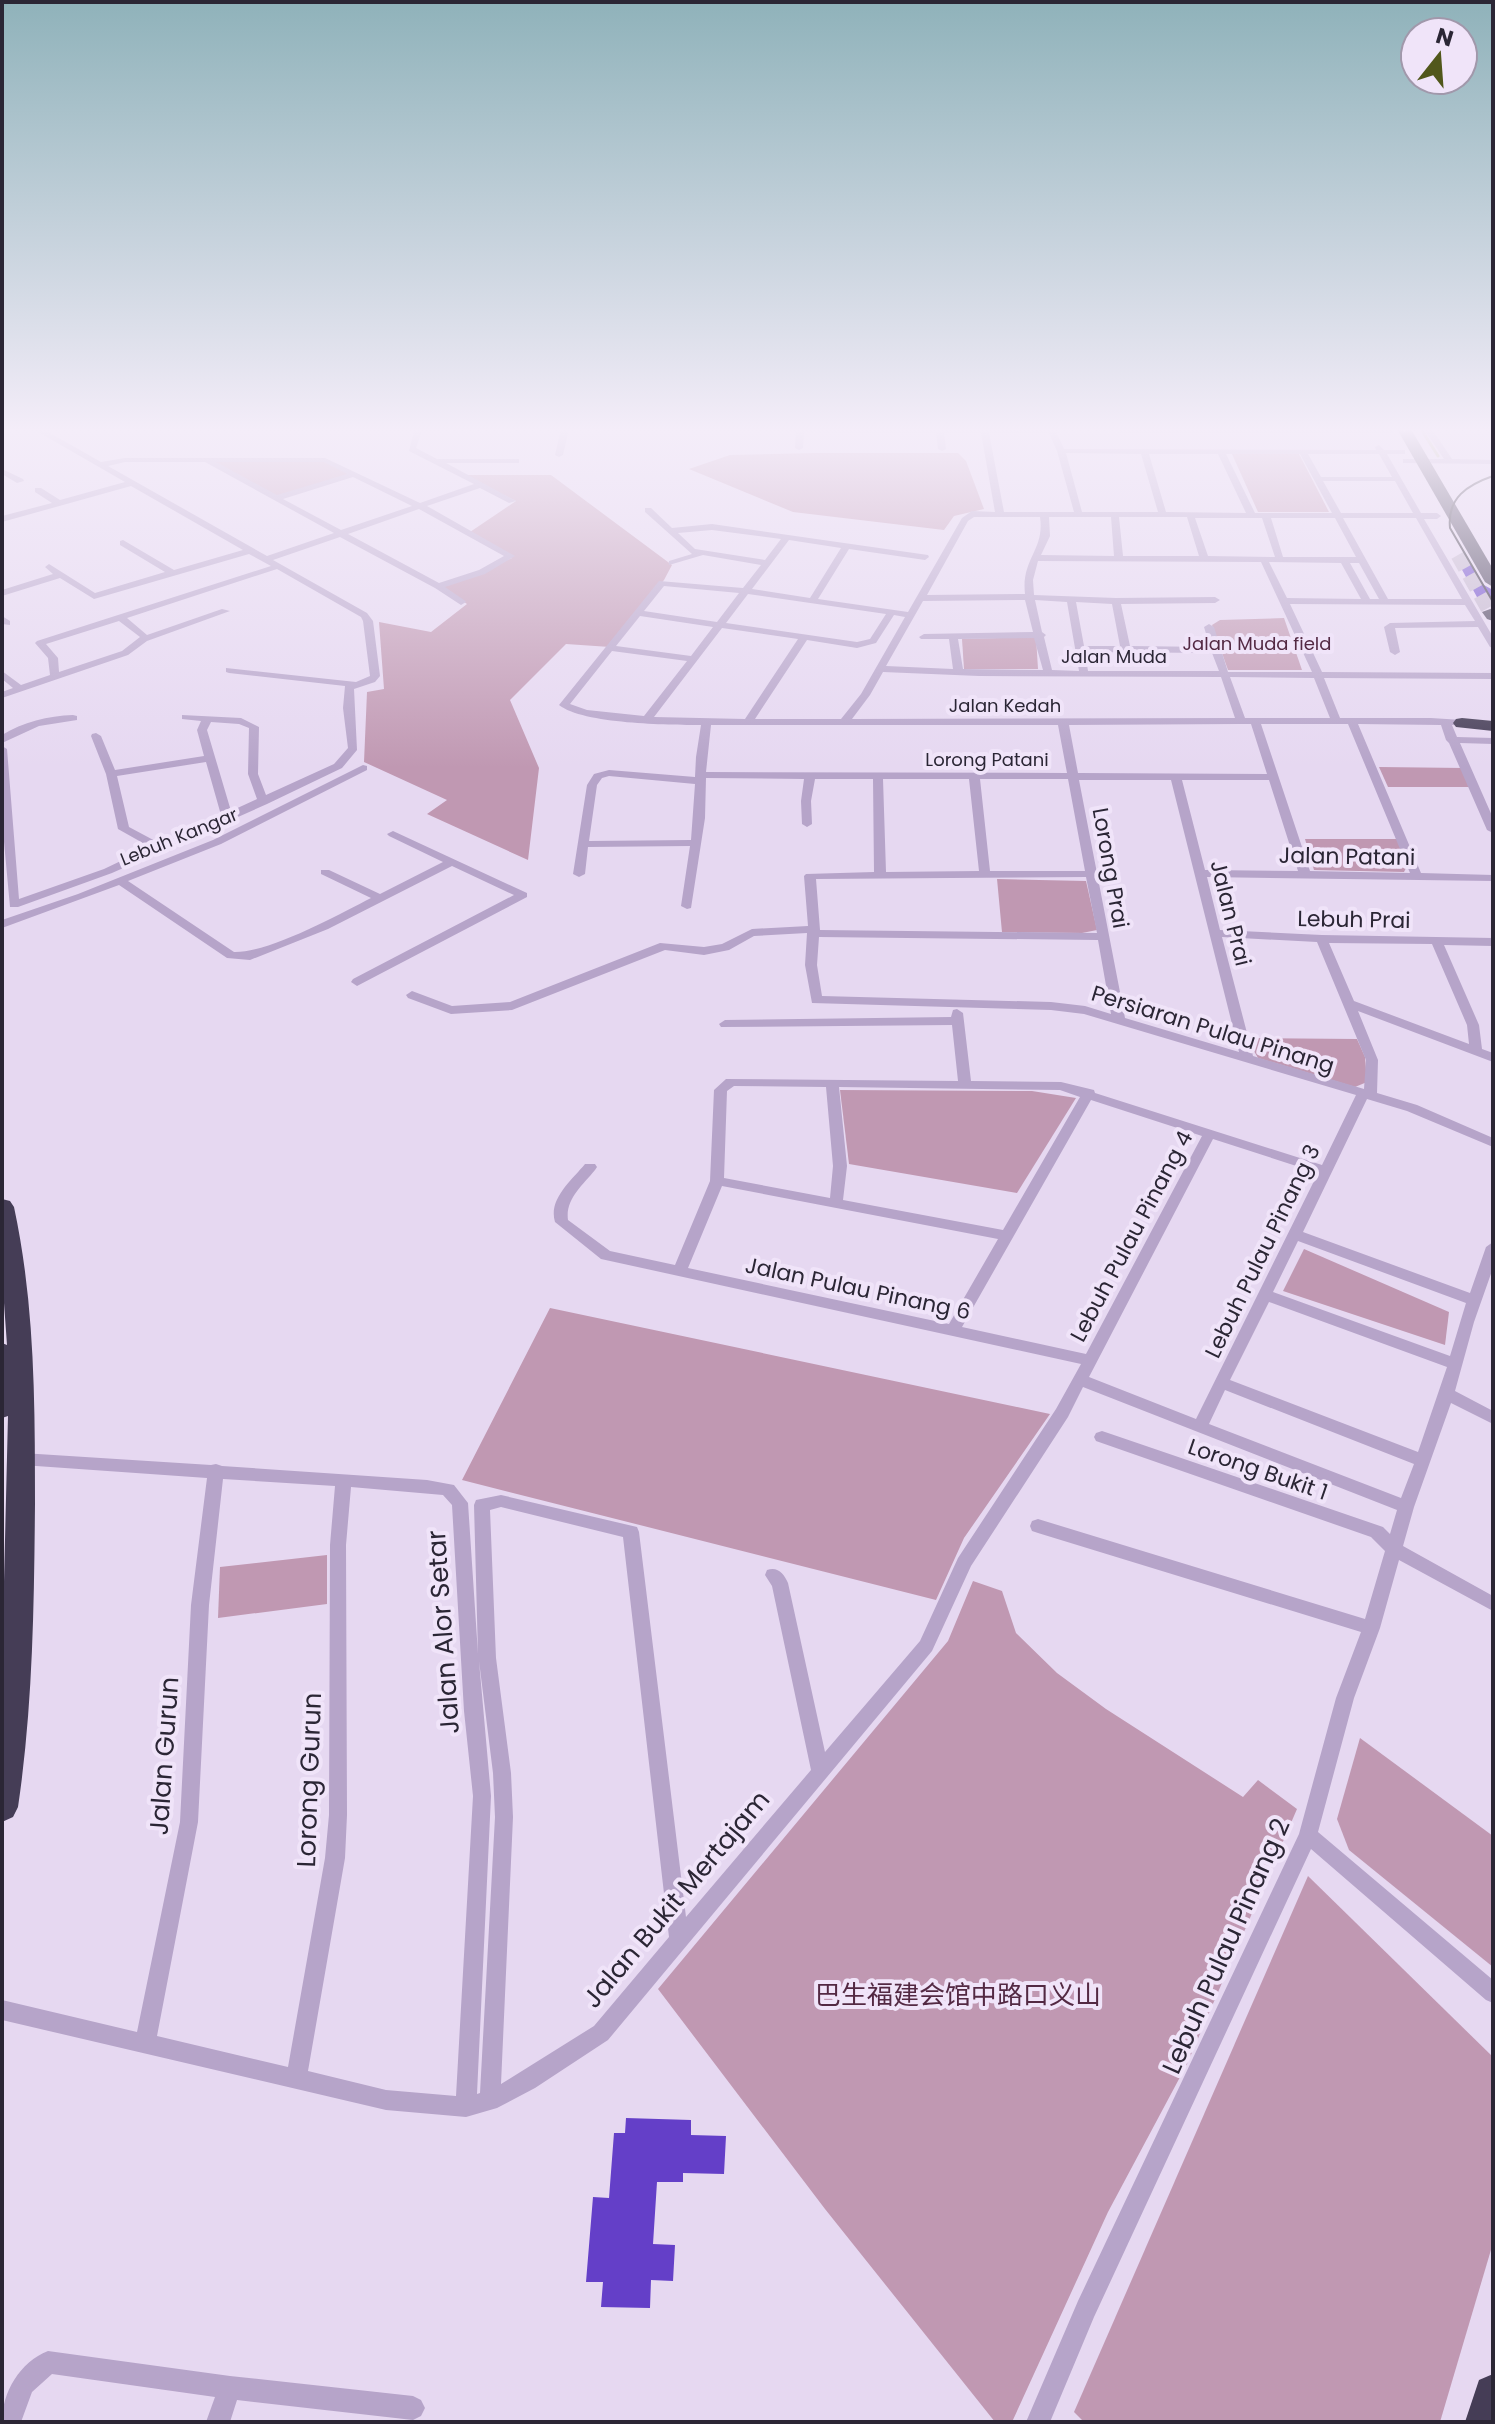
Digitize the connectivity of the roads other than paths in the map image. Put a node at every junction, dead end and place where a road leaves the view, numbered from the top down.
1 (238, 542) edge
2 (315, 542) edge
3 (358, 542) edge
4 (486, 542) edge
5 (682, 542) edge
6 (783, 542) edge
7 (821, 542) edge
8 (953, 542) edge
9 (1046, 542) edge
10 (1117, 542) edge
11 (1199, 542) edge
12 (1274, 542) edge
13 (1352, 542) edge
14 (1441, 542) edge
15 (1448, 542) edge
16 (1466, 542) edge
17 (123, 543) dead end
18 (847, 546) junction
19 (252, 550) junction
20 (702, 553) junction
21 (1458, 555) tunnel mouth
22 (922, 557) dead end
23 (1035, 558) junction
24 (267, 559) junction
25 (1119, 560) junction
26 (1205, 560) junction
27 (1264, 560) junction
28 (1280, 560) junction
29 (1344, 560) junction
30 (1362, 560) junction
31 (672, 563) dead end
32 (767, 563) junction
33 (279, 566) junction
34 (49, 567) dead end
35 (174, 574) junction
36 (59, 575) junction
37 (1493, 582) edge
38 (438, 586) junction
39 (745, 591) junction
40 (2, 593) edge
41 (196, 593) junction
42 (1029, 597) junction
43 (921, 598) junction
44 (1071, 600) junction
45 (1215, 600) dead end
46 (812, 601) junction
47 (1116, 601) junction
48 (1282, 601) junction
49 (461, 602) dead end
50 (1367, 602) junction
51 (1385, 602) junction
52 (1468, 602) junction
53 (639, 613) junction
54 (891, 613) junction
55 (910, 615) junction
56 (120, 617) junction
57 (1488, 617) edge
58 (718, 624) junction
59 (1209, 627) dead end
60 (142, 635) dead end
61 (1041, 635) junction
62 (804, 637) junction
63 (924, 637) dead end
64 (953, 637) junction
65 (1493, 645) edge
66 (609, 648) junction
67 (1079, 649) junction
68 (1216, 650) junction
69 (1126, 651) junction
70 (1395, 652) dead end
71 (693, 659) junction
72 (879, 669) junction
73 (229, 670) dead end
74 (958, 672) junction
75 (1048, 673) junction
76 (1084, 673) junction
77 (1224, 673) junction
78 (2, 674) edge
79 (1318, 674) junction
80 (1493, 676) edge
81 (55, 677) junction
82 (353, 684) junction
83 (20, 689) junction
84 (2, 695) edge
85 (186, 717) dead end
86 (73, 718) dead end
87 (207, 719) junction
88 (647, 719) junction
89 (707, 721) junction
90 (748, 722) junction
91 (844, 722) junction
92 (1063, 722) junction
93 (1241, 722) junction
94 (1255, 722) junction
95 (1337, 722) junction
96 (1352, 722) junction
97 (1453, 723) junction
98 (1493, 724) edge
99 (96, 736) dead end
100 (2, 740) edge
101 (1451, 740) junction
102 (1493, 741) edge
103 (2, 749) edge
104 (210, 758) junction
105 (363, 768) dead end
106 (111, 774) junction
107 (810, 776) junction
108 (878, 776) junction
109 (974, 776) junction
110 (1073, 777) junction
111 (1176, 777) junction
112 (1273, 777) junction
113 (701, 778) junction
114 (263, 802) junction
115 (227, 816) junction
116 (807, 824) dead end
117 (1493, 830) edge
118 (393, 834) dead end
119 (697, 843) junction
120 (584, 844) junction
121 (158, 847) junction
122 (451, 862) junction
123 (325, 872) dead end
124 (1200, 873) junction
125 (579, 874) dead end
126 (1092, 874) junction
127 (880, 875) junction
128 (985, 875) junction
129 (1305, 875) junction
130 (1417, 877) junction
131 (1493, 878) edge
132 (120, 881) junction
133 (381, 899) junction
134 (14, 905) junction
135 (687, 906) dead end
136 (28, 914) junction
137 (2, 924) edge
138 (814, 931) junction
139 (1215, 933) junction
140 (1103, 937) junction
141 (1322, 939) junction
142 (1436, 940) junction
143 (1493, 942) edge
144 (357, 982) dead end
145 (412, 995) dead end
146 (958, 1004) junction
147 (1350, 1004) junction
148 (957, 1021) junction
149 (1119, 1021) junction
150 (725, 1024) dead end
151 (1476, 1051) junction
152 (1493, 1058) edge
153 (1247, 1059) junction
154 (832, 1083) junction
155 (965, 1084) junction
156 (1089, 1093) junction
157 (1367, 1096) junction
158 (1210, 1133) junction
159 (1493, 1143) edge
160 (590, 1167) dead end
161 (1326, 1171) junction
162 (717, 1181) junction
163 (836, 1204) junction
164 (2, 1207) edge
165 (1295, 1234) junction
166 (1007, 1236) junction
167 (1493, 1247) edge
168 (679, 1272) junction
169 (1266, 1295) junction
170 (1474, 1300) junction
171 (952, 1331) junction
172 (2, 1353) edge
173 (1090, 1360) junction
174 (1455, 1364) junction
175 (1080, 1380) junction
176 (1223, 1383) junction
177 (1447, 1394) junction
178 (2, 1408) edge
179 (1493, 1418) edge
180 (1200, 1426) junction
181 (1102, 1437) dead end
182 (22, 1459) junction
183 (1423, 1461) junction
184 (216, 1470) junction
185 (344, 1480) junction
186 (1406, 1507) junction
187 (1038, 1526) dead end
188 (1395, 1550) junction
189 (773, 1575) dead end
190 (1493, 1604) edge
191 (1371, 1628) junction
192 (820, 1770) junction
193 (2, 1807) edge
194 (1308, 1835) junction
195 (679, 1939) junction
196 (1493, 1993) edge
197 (2, 2010) edge
198 (145, 2044) junction
199 (296, 2079) junction
200 (490, 2101) junction
201 (466, 2107) junction
202 (230, 2388) junction
203 (1493, 2394) edge
204 (413, 2408) dead end
205 (9, 2422) edge
206 (218, 2422) edge
207 (1038, 2422) edge
208 (1485, 2422) edge

1 - 19 street
2 - 24 street
3 - 38 street
4 - 38 street
5 - 20 street
6 - 32 street
7 - 18 street
8 - 43 street
9 - 23 street
10 - 25 street
11 - 26 street
12 - 28 street
13 - 30 street
14 - 52 street
15 - 21 highway
16 - 37 highway
17 - 35 street
18 - 22 street
18 - 46 street
19 - 24 street
19 - 35 street
20 - 31 street
20 - 32 street
23 - 25 street
23 - 42 street
24 - 33 street
25 - 26 street
26 - 27 street
27 - 28 street
27 - 48 street
28 - 29 street
29 - 30 street
29 - 50 street
30 - 51 street
32 - 39 street
33 - 41 street
33 - 82 street
34 - 36 street
35 - 36 street
36 - 40 street
38 - 49 street
39 - 46 street
39 - 53 street
39 - 58 street
41 - 56 street
41 - 81 street
42 - 43 street
42 - 44 street
42 - 61 street
43 - 55 street
44 - 47 street
44 - 67 street
45 - 47 street
46 - 54 street
47 - 69 street
48 - 50 street
48 - 79 street
50 - 51 street
51 - 52 street
52 - 57 street
53 - 58 street
53 - 66 street
54 - 55 street
54 - 62 street
55 - 72 street
56 - 60 street
56 - 81 street
57 - 65 street
57 - 70 street
58 - 62 street
58 - 71 street
59 - 68 street
61 - 64 street
61 - 75 street
62 - 90 street
63 - 64 street
64 - 74 street
66 - 71 street
66 - 88 street, Jalan Kedah
67 - 69 street
67 - 76 street
68 - 69 street
68 - 77 street
71 - 88 street
72 - 74 street, Jalan Muda
72 - 91 street
73 - 82 street
74 - 75 street, Jalan Muda
75 - 76 street, Jalan Muda
76 - 77 street, Jalan Muda
77 - 79 street, Jalan Muda
77 - 93 street
78 - 83 street
79 - 80 street, Jalan Muda
79 - 95 street
81 - 83 street
82 - 114 street
83 - 84 street
85 - 87 street
86 - 100 street
87 - 104 street
87 - 114 street
88 - 89 street, Jalan Kedah
89 - 90 street, Jalan Kedah
89 - 113 street
90 - 91 street, Jalan Kedah
91 - 92 street, Jalan Kedah
92 - 93 street, Jalan Kedah
92 - 110 street, Lorong Prai
93 - 94 street, Jalan Kedah
94 - 95 street, Jalan Kedah
94 - 112 street
95 - 96 street, Jalan Kedah
96 - 97 street, Jalan Kedah
96 - 130 street
97 - 98 highway
97 - 101 street
99 - 106 street
101 - 102 street
101 - 117 street
103 - 134 street
104 - 106 street
104 - 115 street
105 - 132 street, Lebuh Kangar
106 - 121 street
107 - 108 street, Lorong Patani
107 - 113 street, Lorong Patani
107 - 116 street
108 - 109 street, Lorong Patani
108 - 127 street
109 - 110 street, Lorong Patani
109 - 128 street
110 - 111 street, Lorong Patani
110 - 126 street, Lorong Prai
111 - 112 street, Lorong Patani
111 - 124 street, Jalan Prai
112 - 129 street
113 - 119 street
113 - 120 street, Lorong Patani
114 - 115 street
115 - 121 street
118 - 122 street
119 - 120 street
119 - 135 street
120 - 125 street
121 - 134 street
122 - 133 street
122 - 144 street
123 - 133 street
124 - 129 street, Jalan Patani
124 - 139 street, Jalan Prai
126 - 128 street
126 - 140 street, Lorong Prai
127 - 128 street
127 - 138 street
129 - 130 street, Jalan Patani
130 - 131 street, Jalan Patani
132 - 133 street
132 - 136 street, Lebuh Kangar
134 - 136 street
136 - 137 street, Lebuh Kangar
138 - 140 street
138 - 145 street
138 - 146 street, Persiaran Pulau Pinang
139 - 141 street, Lebuh Prai
139 - 153 street, Jalan Prai
140 - 149 street, Lorong Prai
141 - 142 street, Lebuh Prai
141 - 147 street
142 - 143 street, Lebuh Prai
142 - 151 street
146 - 148 street
146 - 149 street, Persiaran Pulau Pinang
147 - 151 street
147 - 157 street
148 - 150 street
148 - 155 street
149 - 153 street, Persiaran Pulau Pinang
151 - 152 street
153 - 157 street, Persiaran Pulau Pinang
154 - 155 street
154 - 162 street
154 - 163 street
155 - 156 street
156 - 158 street
156 - 166 street
157 - 159 street, Persiaran Pulau Pinang
157 - 161 street, Lebuh Pulau Pinang 3
158 - 161 street
158 - 173 street, Lebuh Pulau Pinang 4
160 - 168 street, Jalan Pulau Pinang 6
161 - 165 street, Lebuh Pulau Pinang 3
162 - 163 street
162 - 168 street
163 - 166 street
164 - 182 highway
165 - 169 street, Lebuh Pulau Pinang 3
165 - 170 street
166 - 171 street
167 - 170 street, Lebuh Pulau Pinang 2
168 - 171 street, Jalan Pulau Pinang 6
169 - 174 street
169 - 176 street, Lebuh Pulau Pinang 3
170 - 174 street, Lebuh Pulau Pinang 2
171 - 173 street, Jalan Pulau Pinang 6
172 - 178 highway
173 - 175 street, Jalan Bukit Mertajam
174 - 177 street, Lebuh Pulau Pinang 2
175 - 180 street
175 - 192 street, Jalan Bukit Mertajam
176 - 180 street, Lebuh Pulau Pinang 3
176 - 183 street
177 - 179 street
177 - 183 street, Lebuh Pulau Pinang 2
180 - 186 street
181 - 188 street, Lorong Bukit 1
182 - 184 street, Jalan Alor Setar
182 - 193 highway
183 - 186 street, Lebuh Pulau Pinang 2
184 - 185 street, Jalan Alor Setar
184 - 198 street, Jalan Gurun
185 - 199 street, Lorong Gurun
185 - 201 street, Jalan Alor Setar
186 - 188 street, Lebuh Pulau Pinang 2
187 - 191 street
188 - 190 street, Lorong Bukit 1
188 - 191 street, Lebuh Pulau Pinang 2
189 - 192 street
191 - 194 street, Lebuh Pulau Pinang 2
192 - 195 street, Jalan Bukit Mertajam
194 - 196 street
194 - 207 street, Lebuh Pulau Pinang 2
195 - 200 street, Jalan Bukit Mertajam
195 - 200 street
197 - 198 street, Jalan Bukit Mertajam
198 - 199 street, Jalan Bukit Mertajam
199 - 201 street, Jalan Bukit Mertajam
200 - 201 street, Jalan Bukit Mertajam
202 - 204 street
202 - 205 street
202 - 206 street
203 - 208 highway

